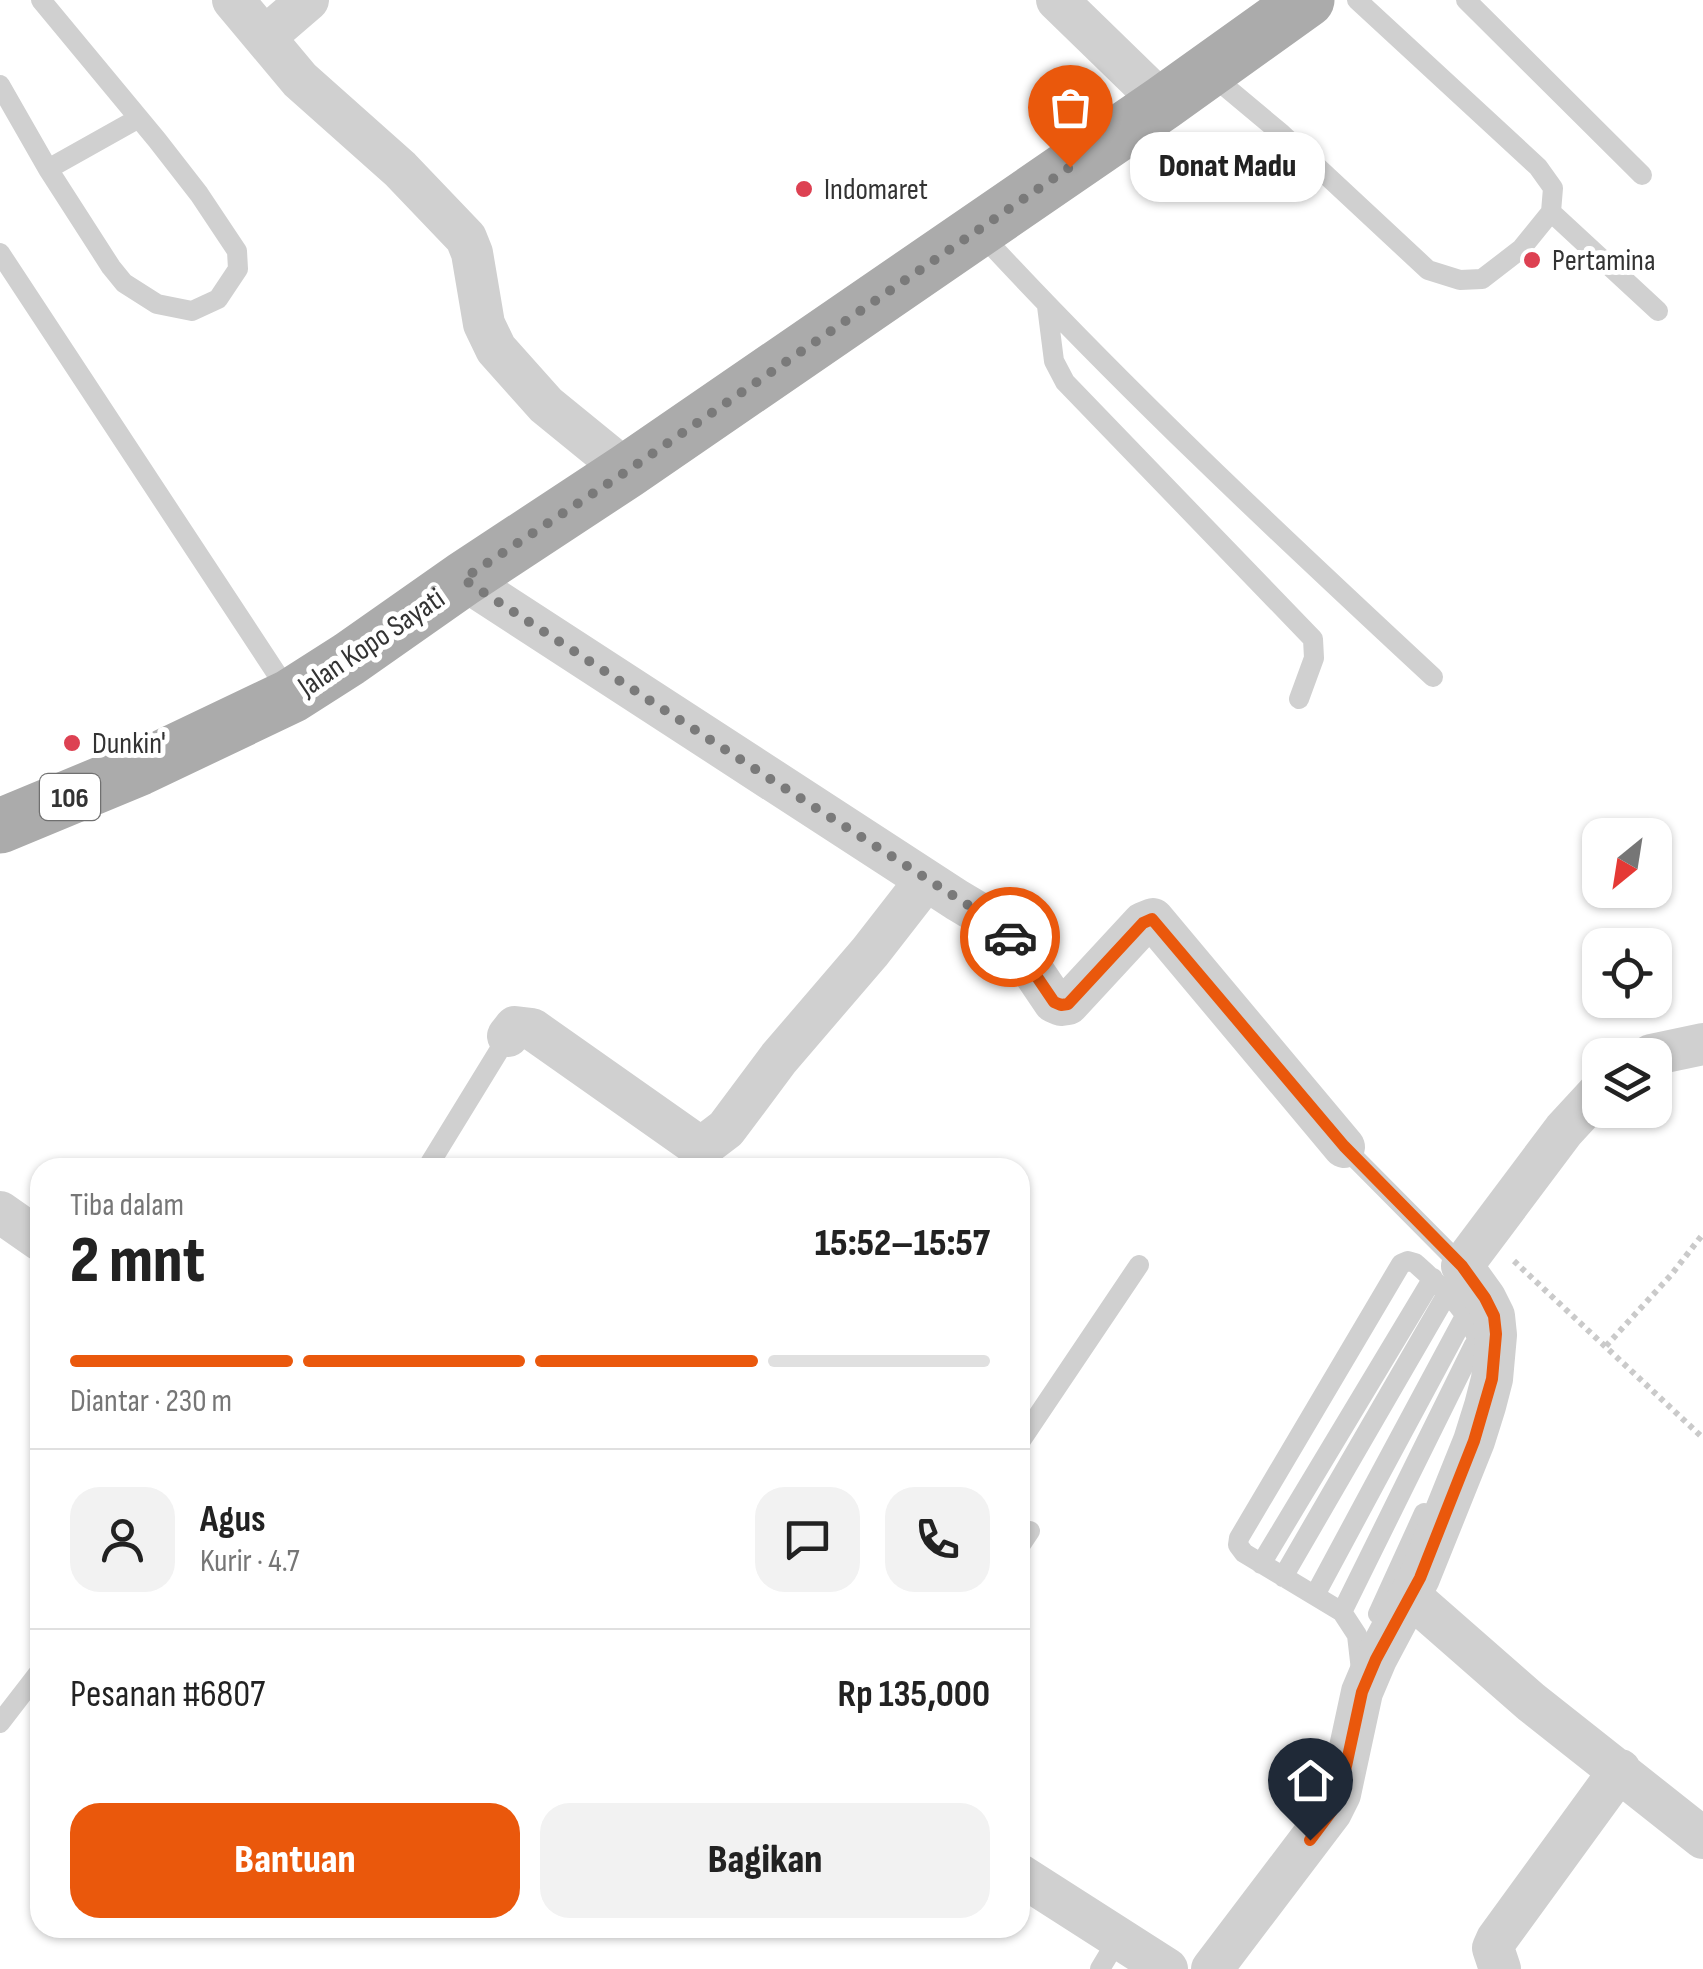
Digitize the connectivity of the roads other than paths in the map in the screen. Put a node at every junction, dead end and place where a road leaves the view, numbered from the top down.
1 (41, 0) edge
2 (234, 0) edge
3 (308, 0) edge
4 (1058, 0) edge
5 (1307, 0) edge
6 (1358, 0) edge
7 (1466, 0) edge
8 (265, 38) junction
9 (1208, 71) junction
10 (0, 85) edge
11 (1163, 104) junction
12 (138, 118) junction
13 (48, 169) junction
14 (1642, 175) dead end
15 (1550, 212) junction
16 (978, 230) junction
17 (0, 253) edge
18 (1047, 306) junction
19 (1658, 312) dead end
20 (627, 471) junction
21 (463, 579) junction
22 (1433, 677) dead end
23 (291, 696) junction
24 (1299, 699) dead end
25 (2, 820) edge
26 (911, 870) junction
27 (508, 1036) joint
28 (1703, 1044) edge
29 (1672, 1051) edge
30 (1582, 1110) edge
31 (1344, 1146) joint
32 (433, 1158) edge
33 (1, 1215) edge
34 (30, 1234) edge
35 (1139, 1265) dead end
36 (1457, 1268) junction
37 (1464, 1316) junction
38 (1476, 1340) junction
39 (1030, 1427) edge
40 (1261, 1564) junction
41 (1283, 1577) junction
42 (1315, 1594) junction
43 (1410, 1596) junction
44 (1342, 1612) junction
45 (1361, 1673) junction
46 (30, 1684) edge
47 (0, 1723) edge
48 (1620, 1770) junction
49 (1703, 1838) edge
50 (1030, 1884) edge
51 (1109, 1954) edge
52 (1166, 1969) edge
53 (1212, 1969) edge
54 (1500, 1969) edge

1 - 12 lane
2 - 8 street
3 - 8 street
4 - 11 street
5 - 9 main road, Jalan Kopo Sayati / 106
6 - 15 lane
7 - 14 lane
8 - 20 street
9 - 11 main road, Jalan Kopo Sayati / 106
9 - 15 lane
10 - 13 lane
11 - 16 main road, Jalan Kopo Sayati / 106
12 - 13 lane
12 - 13 lane
15 - 19 lane
16 - 18 lane
16 - 20 main road, Jalan Kopo Sayati / 106
17 - 23 lane
18 - 22 lane
18 - 24 lane
20 - 21 main road, Jalan Kopo Sayati / 106
21 - 23 main road, Jalan Kopo Sayati / 106
21 - 26 street
23 - 25 main road, Jalan Kopo Sayati / 106
26 - 27 street
26 - 31 street
27 - 32 lane
28 - 29 street
30 - 36 street
31 - 36 lane
33 - 34 street
35 - 39 lane
36 - 37 lane
36 - 40 lane
36 - 40 lane
36 - 41 lane
36 - 43 street
37 - 38 lane
37 - 42 lane
38 - 44 lane
38 - 45 lane
40 - 41 lane
41 - 42 lane
42 - 44 lane
43 - 45 street
43 - 48 street
44 - 45 lane
45 - 53 street
46 - 47 lane
48 - 49 street
48 - 54 street
50 - 51 street
51 - 52 street

